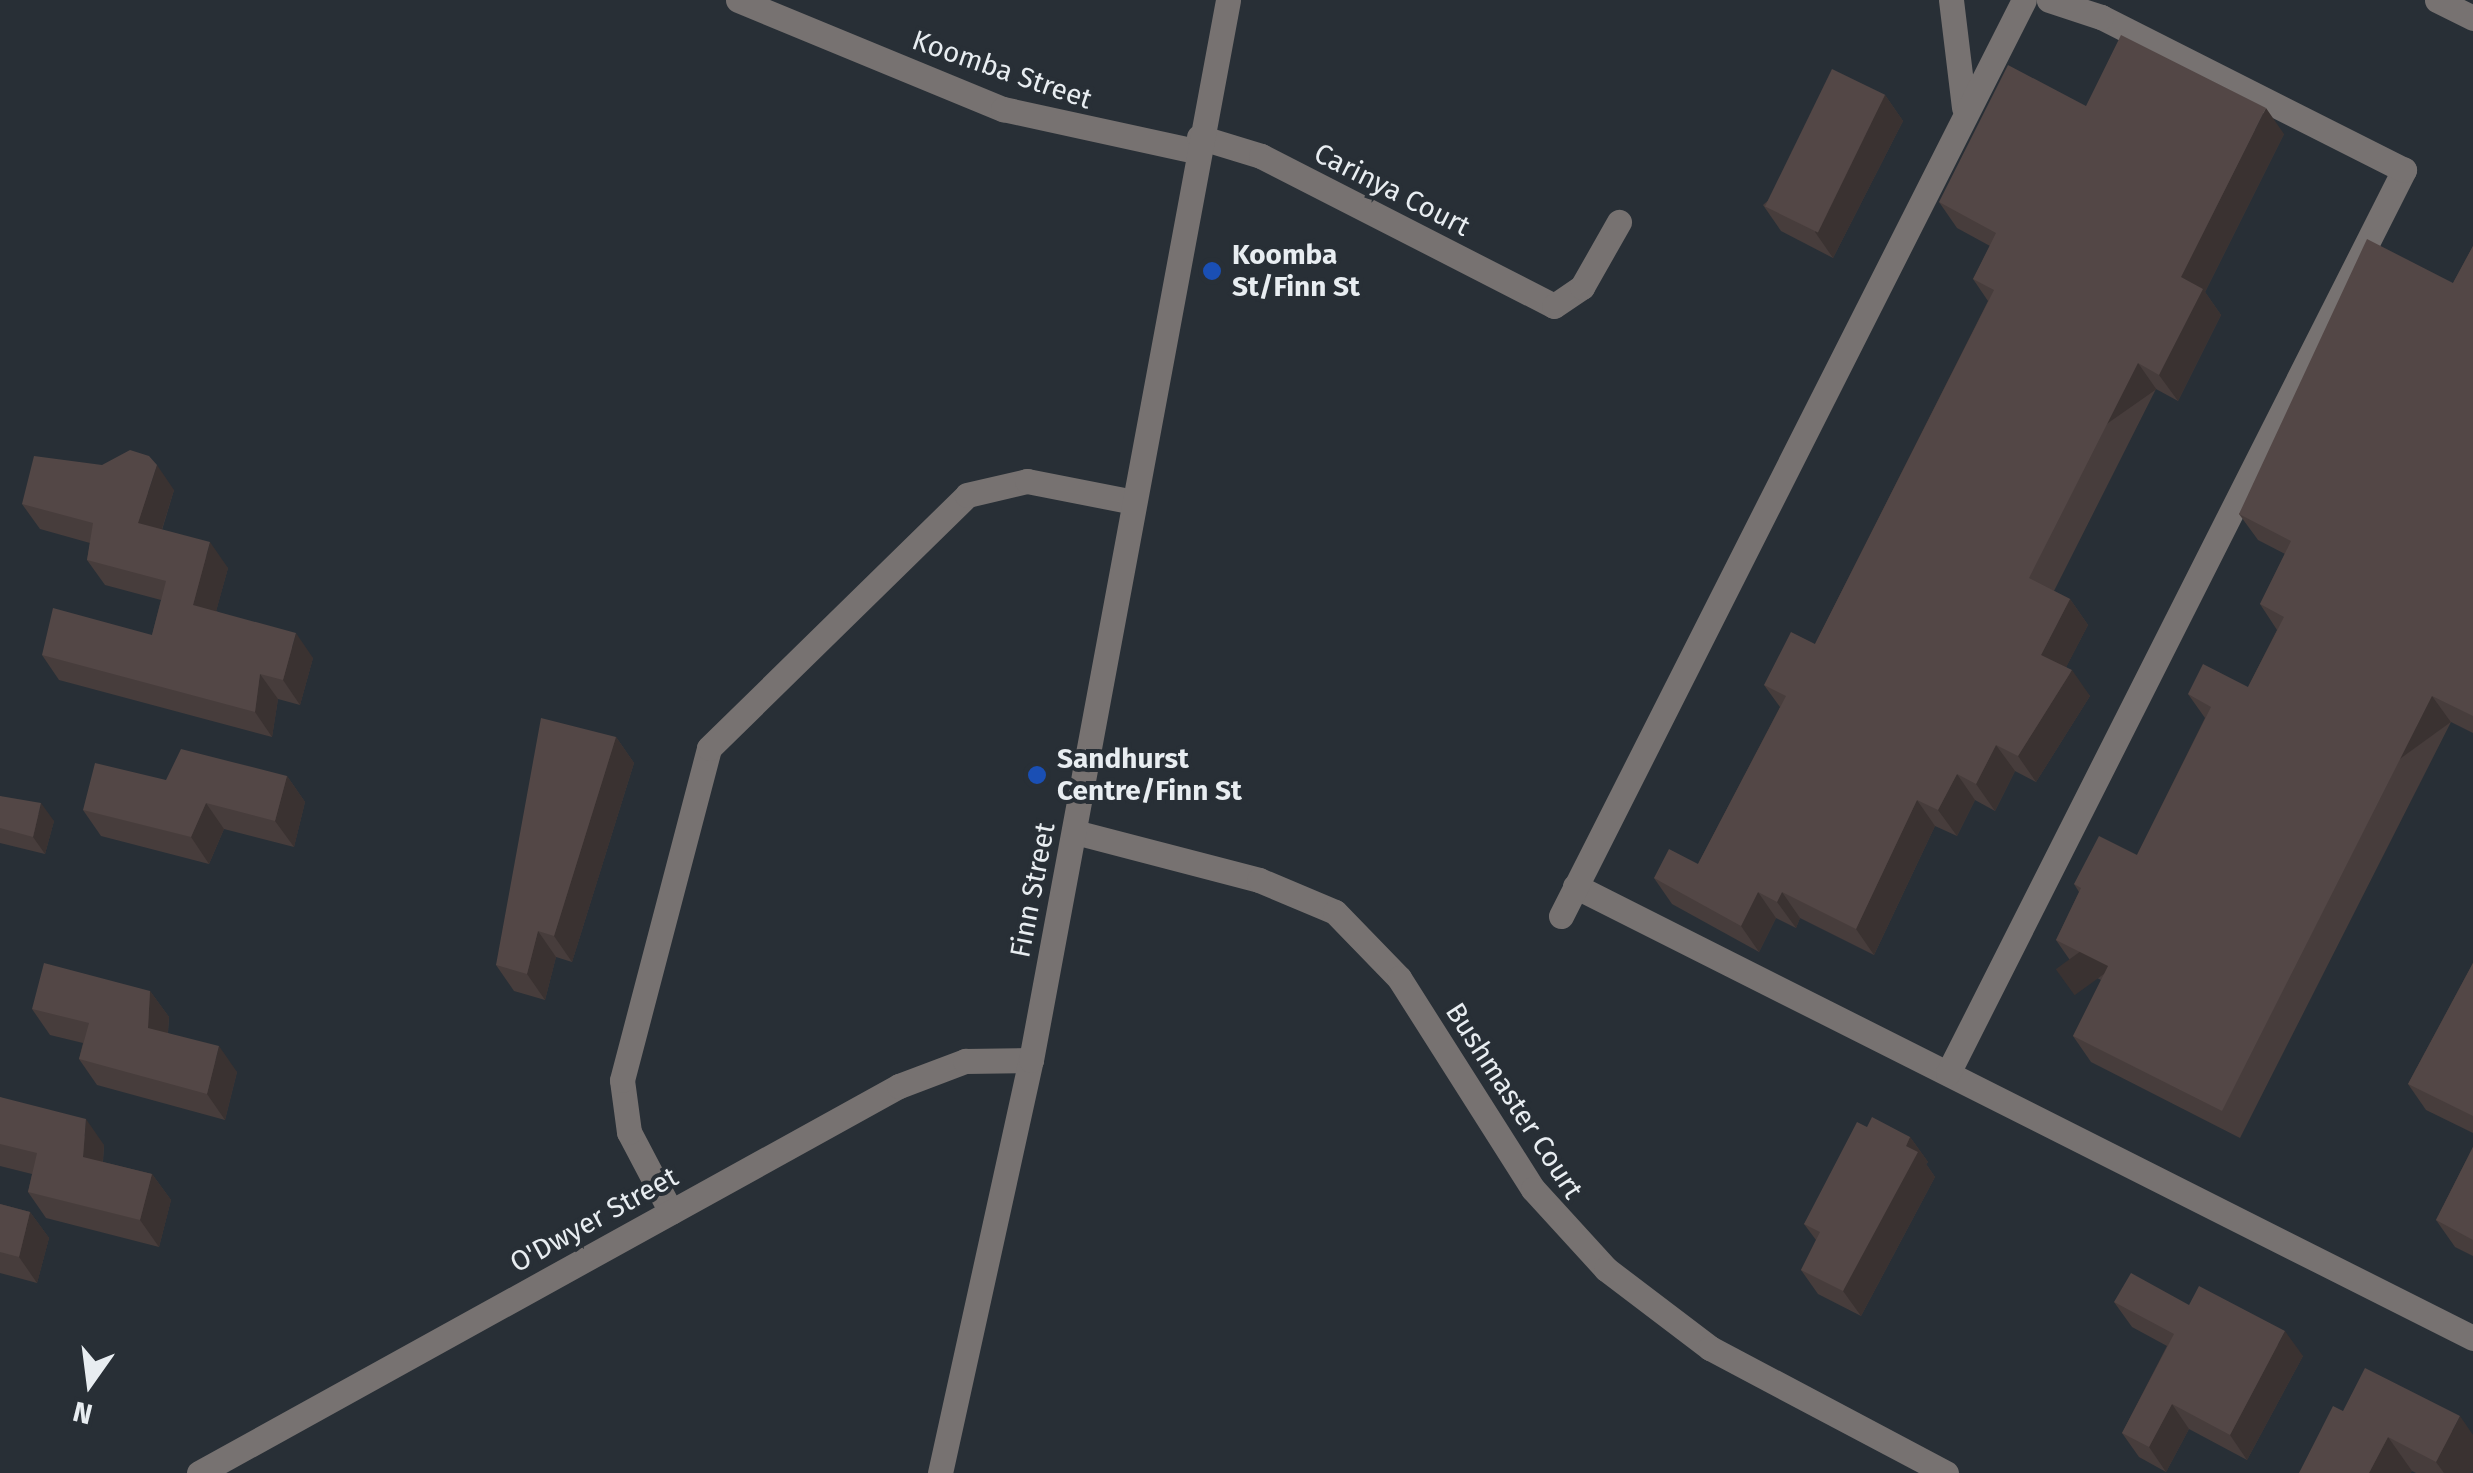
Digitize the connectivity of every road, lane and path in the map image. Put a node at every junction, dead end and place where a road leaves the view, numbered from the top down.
1 (738, 0) edge
2 (1216, 0) edge
3 (1228, 0) edge
4 (1951, 0) edge
5 (2024, 0) edge
6 (2049, 0) edge
7 (2437, 0) edge
8 (2473, 18) edge
9 (1964, 117) junction
10 (1198, 144) junction
11 (1619, 222) dead end
12 (1134, 502) junction
13 (1075, 832) junction
14 (1575, 886) junction
15 (1560, 916) dead end
16 (1032, 1060) junction
17 (1948, 1073) junction
18 (671, 1212) junction
19 (2473, 1338) edge
20 (204, 1472) edge
21 (940, 1473) edge
22 (1946, 1473) edge

1 - 10 street, Koomba Street
2 - 10 street, Finn Street
3 - 10 street, Finn Street
4 - 9 street
5 - 9 street
6 - 17 street
7 - 8 street
9 - 14 street
10 - 11 street, Carinya Court
10 - 12 street, Finn Street
12 - 13 street, Finn Street
12 - 18 street
13 - 16 street, Finn Street
13 - 22 street, Bushmaster Court
14 - 15 street
14 - 17 street
16 - 18 street, O'Dwyer Street
16 - 21 street, Finn Street
17 - 19 street
18 - 20 street, O'Dwyer Street

